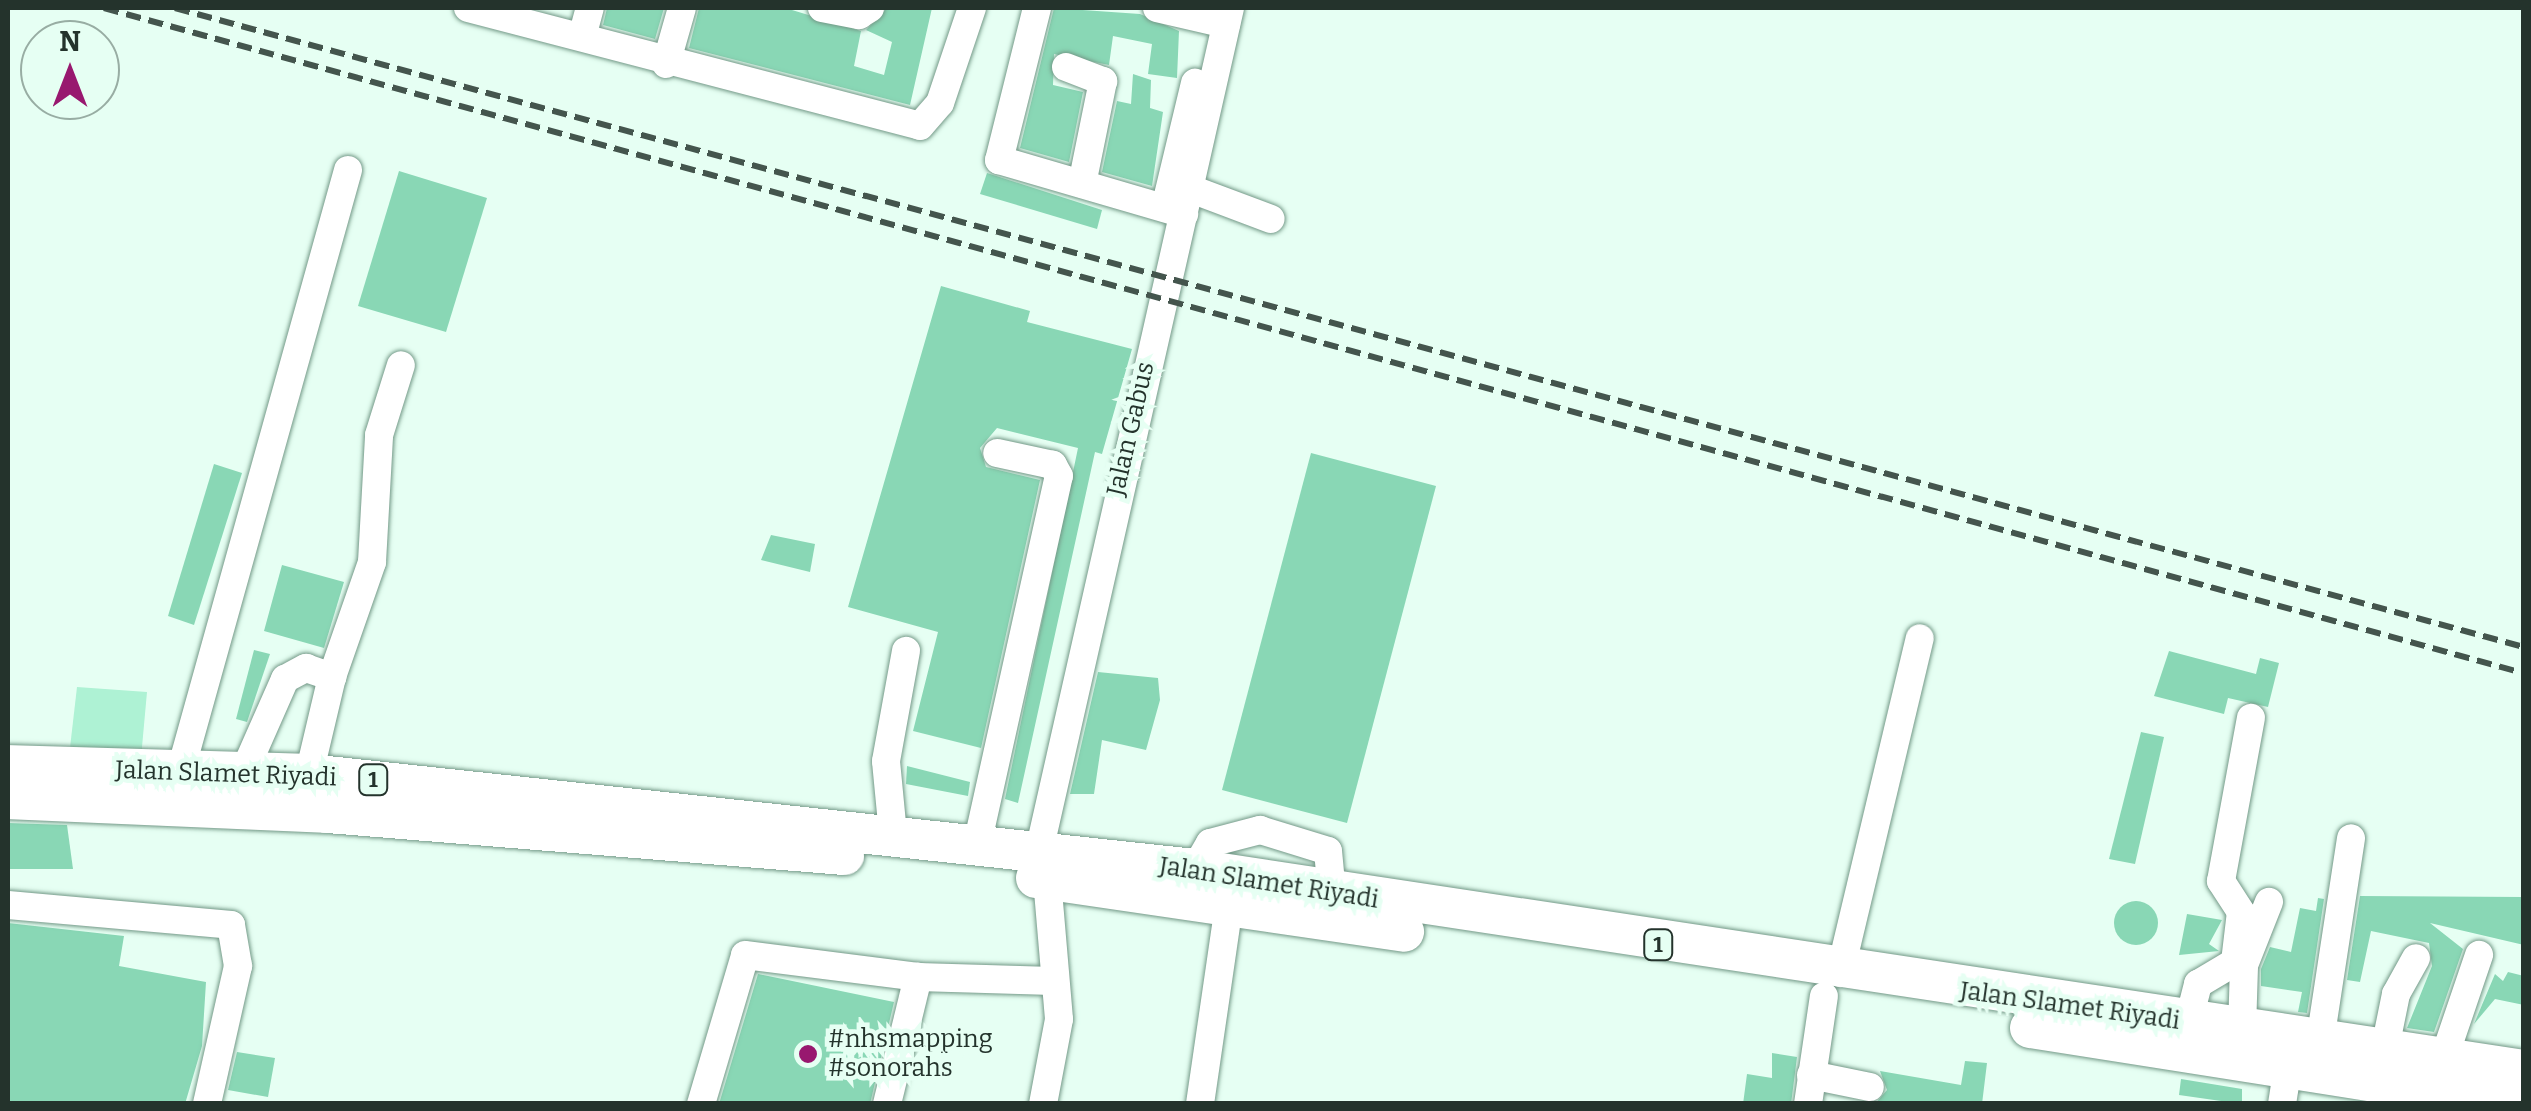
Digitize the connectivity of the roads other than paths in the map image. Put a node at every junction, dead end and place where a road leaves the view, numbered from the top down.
1 (590, 8) edge
2 (682, 8) edge
3 (822, 8) edge
4 (870, 8) edge
5 (972, 8) edge
6 (1037, 8) edge
7 (1158, 8) edge
8 (484, 10) edge
9 (1220, 15) edge
10 (582, 37) junction
11 (666, 64) junction
12 (1066, 66) dead end
13 (348, 170) dead end
14 (1082, 184) junction
15 (1180, 204) junction
16 (1271, 218) dead end
17 (401, 366) dead end
18 (998, 453) dead end
19 (1920, 638) dead end
20 (906, 651) dead end
21 (332, 677) junction
22 (2251, 718) dead end
23 (8, 766) edge
24 (244, 772) junction
25 (180, 773) junction
26 (310, 774) junction
27 (8, 799) edge
28 (737, 829) junction
29 (893, 834) junction
30 (792, 835) junction
31 (2350, 838) dead end
32 (977, 844) junction
33 (1039, 870) junction
34 (2269, 902) dead end
35 (8, 905) edge
36 (1229, 906) junction
37 (2479, 955) dead end
38 (2416, 958) dead end
39 (918, 977) junction
40 (1053, 981) junction
41 (1832, 984) junction
42 (2242, 1030) junction
43 (2184, 1037) junction
44 (2320, 1041) junction
45 (2384, 1048) junction
46 (2444, 1058) junction
47 (2524, 1070) edge
48 (1811, 1075) junction
49 (2285, 1085) edge
50 (1870, 1086) dead end
51 (208, 1104) edge
52 (701, 1104) edge
53 (887, 1104) edge
54 (1043, 1104) edge
55 (1200, 1104) edge
56 (1808, 1104) edge
57 (2515, 1104) edge

1 - 10 street
2 - 11 street
3 - 4 street
5 - 11 street
6 - 14 street
7 - 9 street
8 - 10 street
9 - 15 street, Jalan Gabus
10 - 11 street
12 - 14 street
13 - 25 street
14 - 15 street
15 - 16 street
15 - 33 street, Jalan Gabus
17 - 21 street
18 - 32 street
19 - 41 street
20 - 29 street
21 - 24 street
21 - 26 street
22 - 43 street
23 - 25 highway, Jalan Slamet Riyadi / 1
24 - 25 highway, Jalan Slamet Riyadi / 1
24 - 26 highway, Jalan Slamet Riyadi / 1
26 - 28 highway, Jalan Slamet Riyadi / 1
27 - 28 highway, Jalan Slamet Riyadi / 1
28 - 30 highway, Jalan Slamet Riyadi / 1
29 - 30 highway, Jalan Slamet Riyadi / 1
29 - 32 highway, Jalan Slamet Riyadi / 1
30 - 33 highway, Jalan Slamet Riyadi / 1
31 - 44 street
32 - 33 highway, Jalan Slamet Riyadi / 1
33 - 36 highway, Jalan Slamet Riyadi / 1
33 - 40 street, Jalan Gabus
33 - 41 highway, Jalan Slamet Riyadi / 1
34 - 42 street
35 - 51 street
36 - 41 highway, Jalan Slamet Riyadi / 1
36 - 55 street
37 - 46 street
38 - 45 street
39 - 40 street
39 - 52 street
39 - 53 street
40 - 54 street, Jalan Gabus
41 - 43 highway, Jalan Slamet Riyadi / 1
41 - 48 street
42 - 43 highway, Jalan Slamet Riyadi / 1
42 - 44 highway, Jalan Slamet Riyadi / 1
43 - 49 highway, Jalan Slamet Riyadi / 1
44 - 45 highway, Jalan Slamet Riyadi / 1
45 - 46 highway, Jalan Slamet Riyadi / 1
46 - 47 highway, Jalan Slamet Riyadi / 1
48 - 50 street
48 - 56 street
49 - 57 highway, Jalan Slamet Riyadi / 1

